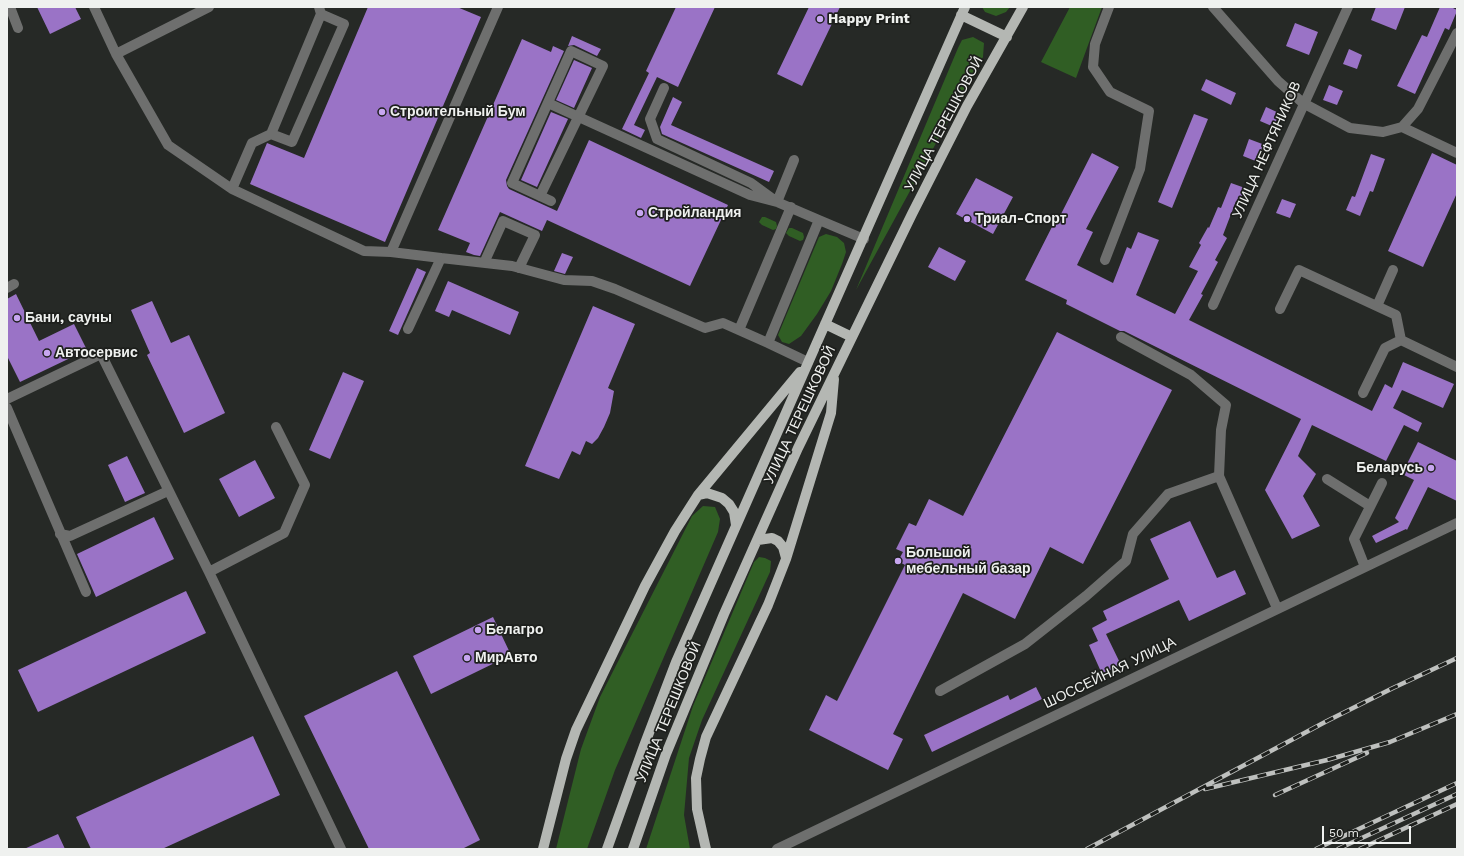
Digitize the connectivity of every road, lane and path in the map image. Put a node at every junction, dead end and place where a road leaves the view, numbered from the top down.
1 (10, 7) edge
2 (94, 7) edge
3 (209, 7) edge
4 (498, 7) edge
5 (1023, 7) edge
6 (1108, 7) edge
7 (1213, 7) edge
8 (1348, 7) edge
9 (320, 10) edge
10 (963, 11) edge
11 (18, 28) dead end
12 (1457, 32) edge
13 (1007, 37) junction
14 (116, 54) junction
15 (664, 88) dead end
16 (548, 103) junction
17 (1303, 103) junction
18 (578, 118) junction
19 (1402, 127) junction
20 (271, 134) junction
21 (1457, 153) edge
22 (794, 160) dead end
23 (232, 189) junction
24 (540, 196) junction
25 (552, 201) dead end
26 (777, 202) junction
27 (791, 208) junction
28 (819, 220) junction
29 (864, 239) junction
30 (391, 252) junction
31 (441, 258) junction
32 (1105, 260) dead end
33 (484, 263) junction
34 (519, 268) junction
35 (1393, 270) dead end
36 (1213, 305) dead end
37 (1377, 306) junction
38 (1280, 309) dead end
39 (825, 324) junction
40 (408, 329) dead end
41 (739, 330) junction
42 (852, 337) junction
43 (1121, 337) dead end
44 (1401, 340) junction
45 (768, 343) junction
46 (808, 362) junction
47 (1457, 367) edge
48 (835, 373) junction
49 (1363, 394) dead end
50 (7, 399) edge
51 (7, 408) edge
52 (276, 427) dead end
53 (1219, 476) junction
54 (1327, 479) dead end
55 (1382, 483) dead end
56 (168, 491) junction
57 (698, 495) junction
58 (1370, 506) junction
59 (1457, 523) edge
60 (736, 525) junction
61 (60, 534) junction
62 (758, 540) junction
63 (786, 559) junction
64 (1365, 566) junction
65 (209, 572) junction
66 (86, 592) dead end
67 (1277, 608) junction
68 (940, 691) dead end
69 (341, 849) edge
70 (543, 849) edge
71 (607, 849) edge
72 (632, 849) edge
73 (706, 849) edge
74 (777, 849) edge

1 - 11 street
2 - 14 street
3 - 14 street
4 - 30 street
5 - 13 main road, УЛИЦА ТЕРЕШКОВОЙ
6 - 32 street
7 - 17 street
8 - 17 street, УЛИЦА НЕФТЯНИКОВ
9 - 20 street
9 - 20 street
10 - 13 main road
10 - 29 main road, УЛИЦА ТЕРЕШКОВОЙ
12 - 19 street
13 - 42 main road, УЛИЦА ТЕРЕШКОВОЙ
14 - 23 street
15 - 26 street
16 - 18 street
16 - 18 street
16 - 24 street
17 - 19 street
17 - 36 street, УЛИЦА НЕФТЯНИКОВ
18 - 24 street
18 - 26 street
19 - 21 street
20 - 23 street
22 - 26 street
23 - 30 street
24 - 25 street
26 - 27 street
27 - 28 street
27 - 41 street
28 - 29 street
28 - 45 street
29 - 39 main road, УЛИЦА ТЕРЕШКОВОЙ
30 - 31 street
31 - 33 street
31 - 40 street
33 - 34 street
33 - 34 street
34 - 41 street
35 - 37 street
37 - 38 street
37 - 44 street
39 - 42 main road
39 - 46 main road, УЛИЦА ТЕРЕШКОВОЙ
41 - 45 street
42 - 48 main road, УЛИЦА ТЕРЕШКОВОЙ
43 - 53 street
44 - 47 street
44 - 49 street
45 - 46 street
46 - 57 main road
46 - 60 main road, УЛИЦА ТЕРЕШКОВОЙ
48 - 62 main road, УЛИЦА ТЕРЕШКОВОЙ
48 - 63 main road
50 - 56 street
51 - 61 street
52 - 65 street
53 - 67 street
53 - 68 street
54 - 58 street
55 - 58 street
56 - 61 street
56 - 65 street
57 - 60 main road
57 - 70 main road
58 - 64 street
59 - 64 street, ШОССЕЙНАЯ УЛИЦА
60 - 71 main road, УЛИЦА ТЕРЕШКОВОЙ
61 - 66 street
62 - 63 main road
62 - 72 main road, УЛИЦА ТЕРЕШКОВОЙ
63 - 73 main road
64 - 67 street, ШОССЕЙНАЯ УЛИЦА
65 - 69 street
67 - 74 street, ШОССЕЙНАЯ УЛИЦА

